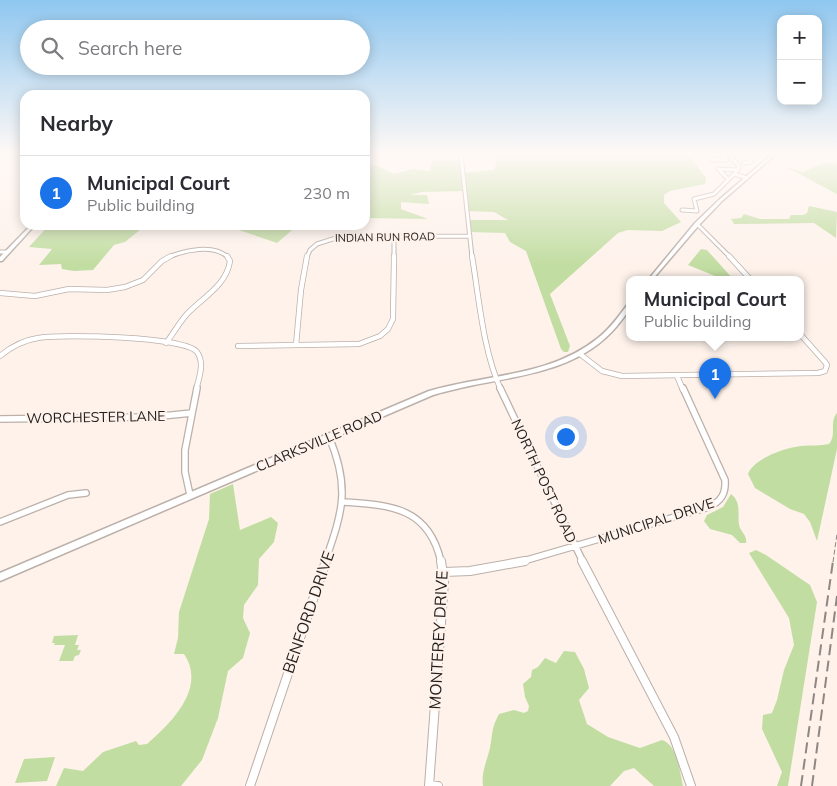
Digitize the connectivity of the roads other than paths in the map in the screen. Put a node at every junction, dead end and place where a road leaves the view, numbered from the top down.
1 (465, 192) edge
2 (715, 192) edge
3 (732, 192) edge
4 (682, 210) dead end
5 (697, 224) junction
6 (28, 230) edge
7 (394, 236) junction
8 (470, 236) junction
9 (0, 252) edge
10 (8, 252) junction
11 (0, 260) edge
12 (653, 276) edge
13 (747, 276) edge
14 (0, 293) edge
15 (626, 310) edge
16 (804, 338) edge
17 (166, 343) junction
18 (296, 345) junction
19 (238, 346) dead end
20 (580, 354) junction
21 (0, 356) edge
22 (677, 376) junction
23 (496, 379) junction
24 (192, 413) junction
25 (0, 419) edge
26 (329, 437) junction
27 (86, 493) dead end
28 (190, 496) junction
29 (343, 502) junction
30 (0, 522) edge
31 (575, 547) junction
32 (444, 572) junction
33 (0, 578) edge
34 (250, 786) edge
35 (432, 786) edge
36 (691, 786) edge

1 - 8 street, NORTH POST ROAD
2 - 4 street
3 - 5 street
5 - 12 street
5 - 13 street
6 - 10 street
7 - 8 street, INDIAN RUN ROAD
7 - 18 street, INDIAN RUN ROAD
7 - 18 street
8 - 23 street, NORTH POST ROAD
9 - 10 street
10 - 11 street
14 - 17 street
15 - 20 street, CLARKSVILLE ROAD
16 - 22 street
17 - 21 street
17 - 24 street
18 - 19 street
20 - 22 street
20 - 23 street, CLARKSVILLE ROAD
22 - 31 street, MUNICIPAL DRIVE
23 - 26 street, CLARKSVILLE ROAD
23 - 31 street, NORTH POST ROAD
24 - 25 street, WORCHESTER LANE
24 - 28 street
26 - 28 street, CLARKSVILLE ROAD
26 - 29 street, BENFORD DRIVE
27 - 30 street
28 - 33 street, CLARKSVILLE ROAD
29 - 32 street, MONTEREY DRIVE
29 - 34 street, BENFORD DRIVE
31 - 32 street
31 - 36 street, NORTH POST ROAD
32 - 35 street, MONTEREY DRIVE

